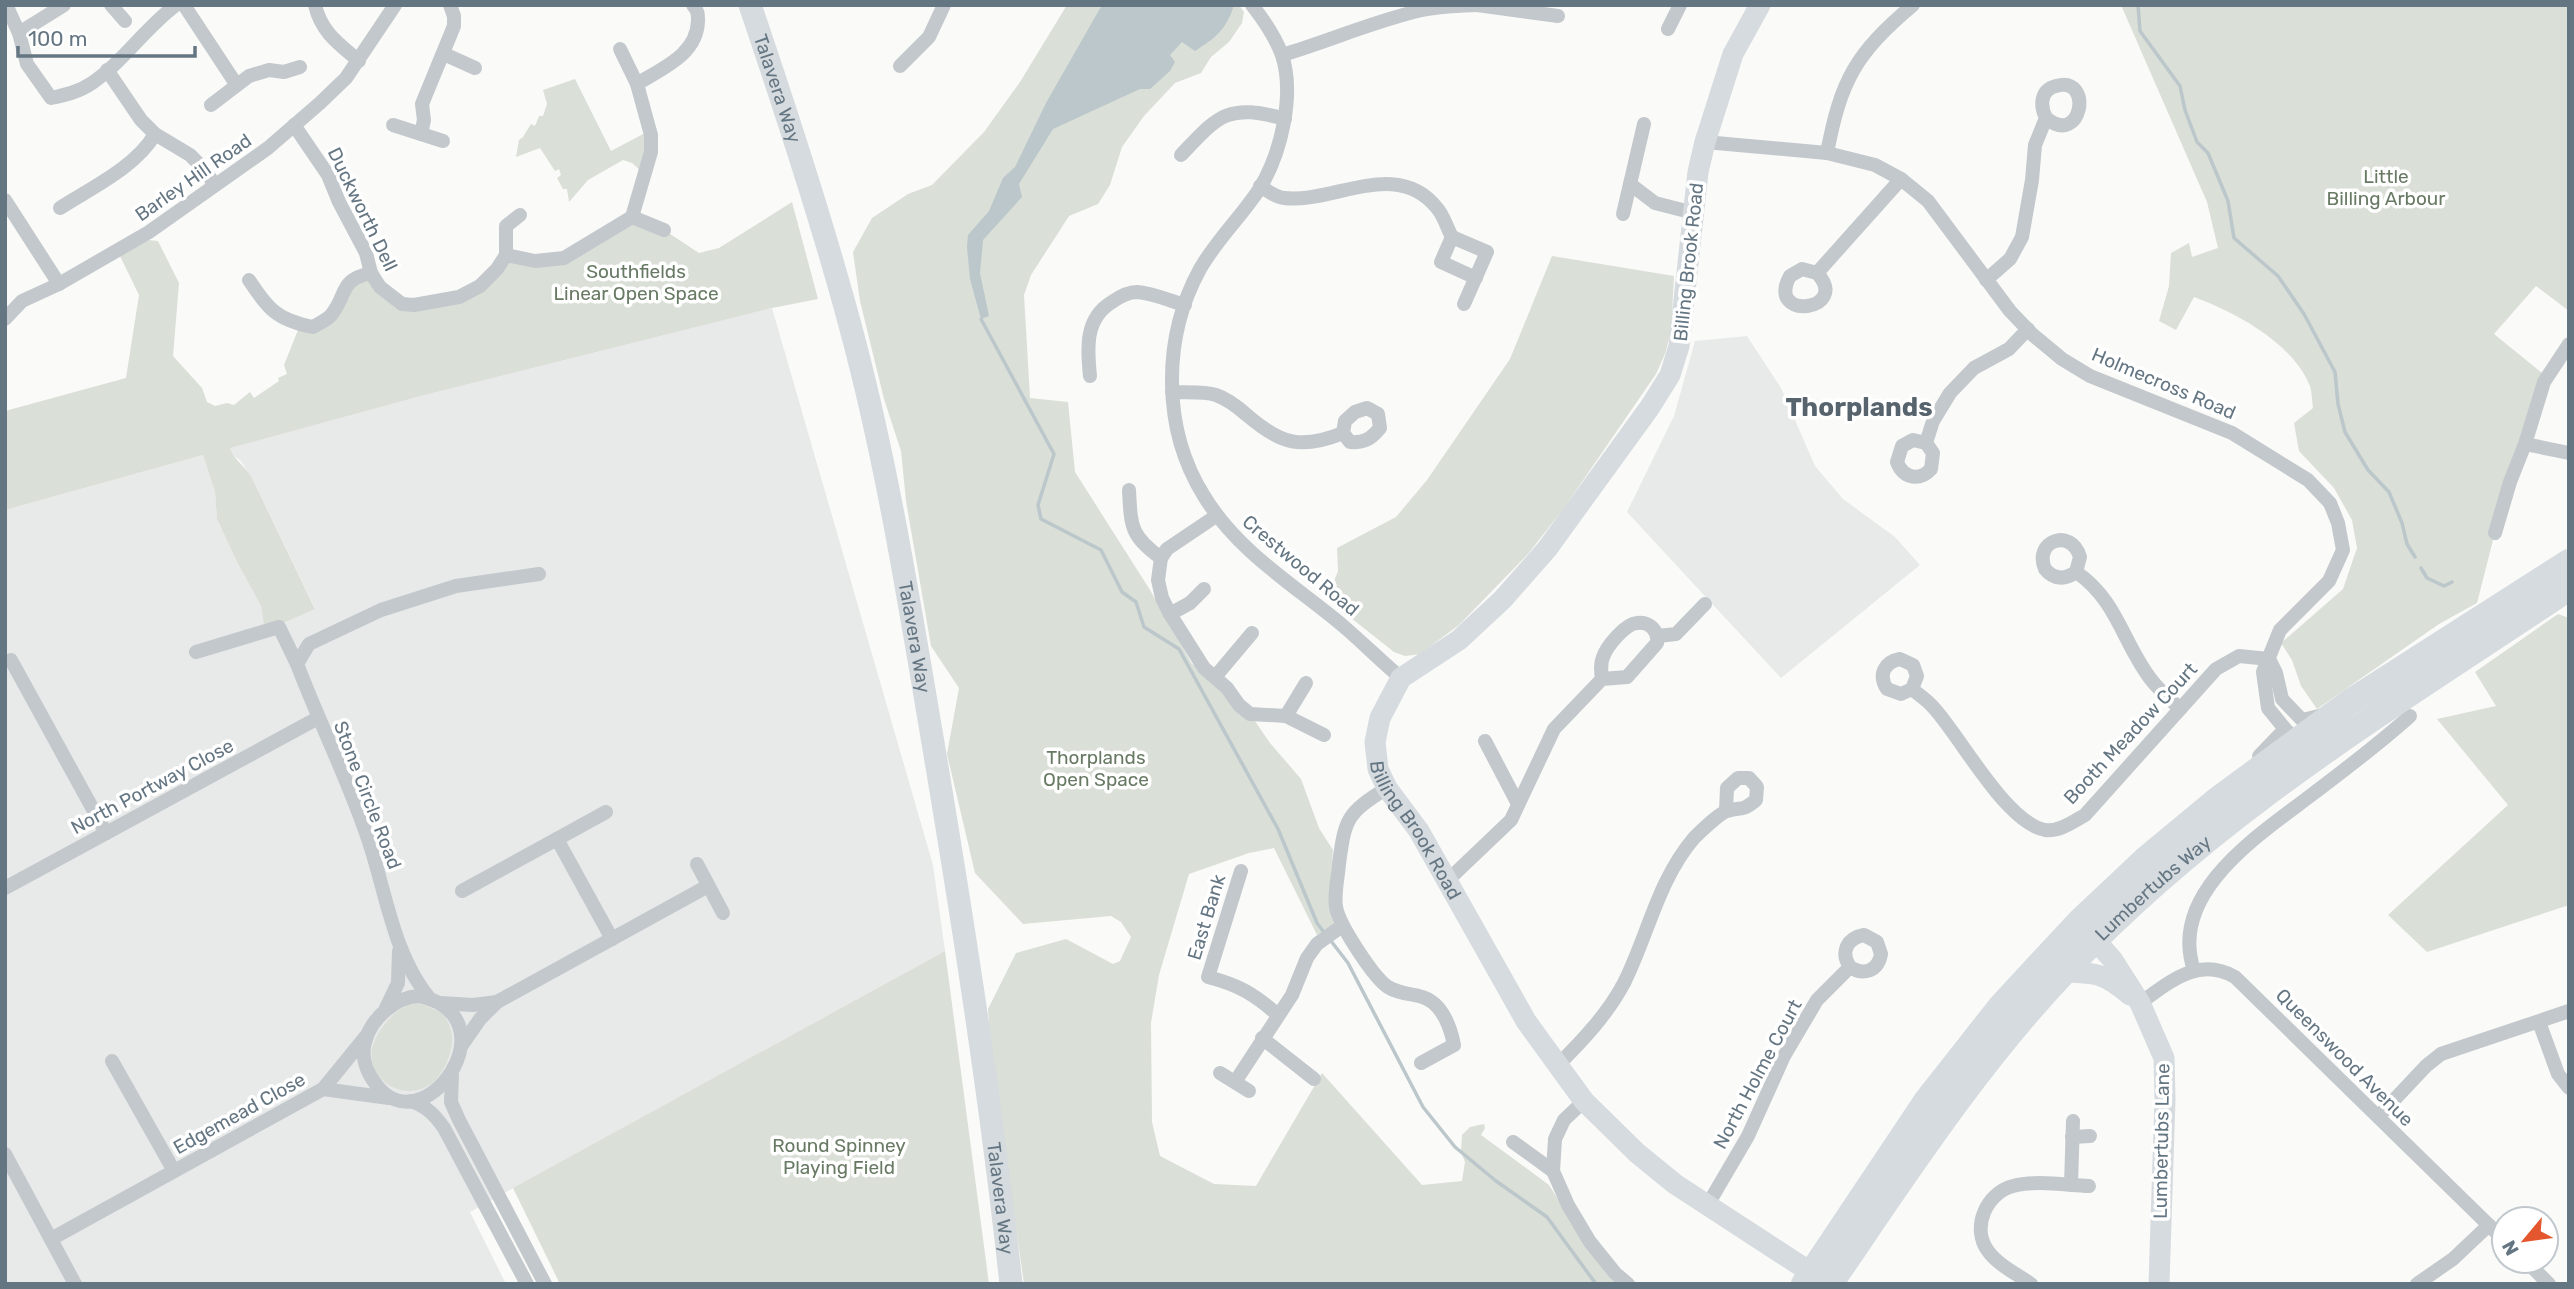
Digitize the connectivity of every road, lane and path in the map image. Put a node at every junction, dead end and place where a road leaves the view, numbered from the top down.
1 (64, 5) edge
2 (111, 5) edge
3 (176, 5) edge
4 (184, 5) edge
5 (315, 5) edge
6 (395, 5) edge
7 (450, 5) edge
8 (693, 5) edge
9 (750, 5) edge
10 (944, 5) edge
11 (1252, 5) edge
12 (1477, 5) edge
13 (1680, 5) edge
14 (1759, 5) edge
15 (1913, 5) edge
16 (8, 9) dead end
17 (1558, 16) dead end
18 (125, 21) dead end
19 (1668, 29) dead end
20 (19, 33) junction
21 (620, 49) dead end
22 (444, 54) junction
23 (1282, 55) junction
24 (359, 61) junction
25 (900, 66) dead end
26 (300, 67) dead end
27 (475, 68) dead end
28 (107, 70) junction
29 (236, 84) junction
30 (637, 84) junction
31 (211, 105) dead end
32 (1285, 118) junction
33 (2046, 118) dead end
34 (295, 124) junction
35 (1644, 124) dead end
36 (393, 125) dead end
37 (155, 134) junction
38 (421, 134) junction
39 (443, 141) dead end
40 (1705, 142) junction
41 (1827, 153) junction
42 (1181, 155) dead end
43 (1900, 179) junction
44 (1630, 184) junction
45 (215, 185) junction
46 (1260, 187) junction
47 (5, 200) edge
48 (60, 208) dead end
49 (1694, 213) junction
50 (1623, 214) dead end
51 (520, 215) dead end
52 (632, 217) junction
53 (664, 230) dead end
54 (1452, 237) junction
55 (506, 255) junction
56 (371, 273) junction
57 (1817, 273) dead end
58 (1476, 278) junction
59 (248, 280) dead end
60 (1986, 280) junction
61 (59, 284) junction
62 (1464, 304) dead end
63 (1185, 305) junction
64 (5, 319) edge
65 (2028, 329) junction
66 (2569, 344) edge
67 (1090, 376) dead end
68 (1172, 392) junction
69 (1343, 433) dead end
70 (1926, 443) dead end
71 (2525, 444) junction
72 (2569, 453) edge
73 (1129, 490) dead end
74 (1216, 516) junction
75 (2495, 533) dead end
76 (1161, 558) junction
77 (2569, 562) edge
78 (2076, 572) dead end
79 (539, 574) dead end
80 (2569, 588) edge
81 (1204, 589) dead end
82 (1705, 604) dead end
83 (1170, 614) junction
84 (1252, 632) dead end
85 (1658, 636) junction
86 (196, 652) dead end
87 (2269, 659) junction
88 (11, 660) dead end
89 (297, 664) junction
90 (1215, 677) junction
91 (1401, 678) junction
92 (1602, 679) junction
93 (1306, 682) dead end
94 (1912, 689) dead end
95 (2350, 702) junction
96 (2180, 709) junction
97 (316, 712) junction
98 (1286, 716) junction
99 (2410, 716) dead end
100 (1324, 735) dead end
101 (1485, 741) dead end
102 (2299, 742) junction
103 (1387, 788) junction
104 (1518, 804) junction
105 (1727, 811) dead end
106 (606, 812) dead end
107 (106, 834) junction
108 (557, 839) junction
109 (696, 864) dead end
110 (1241, 871) dead end
111 (1446, 882) junction
112 (708, 886) junction
113 (5, 888) edge
114 (462, 891) dead end
115 (723, 913) dead end
116 (1342, 926) junction
117 (2087, 931) junction
118 (398, 939) junction
119 (612, 939) junction
120 (1850, 967) dead end
121 (2194, 970) junction
122 (2064, 972) junction
123 (434, 1001) junction
124 (497, 1002) junction
125 (2140, 1003) junction
126 (2569, 1011) edge
127 (384, 1013) junction
128 (1278, 1015) junction
129 (2539, 1021) junction
130 (367, 1035) junction
131 (1262, 1038) junction
132 (462, 1045) junction
133 (113, 1060) dead end
134 (1420, 1063) dead end
135 (1557, 1066) junction
136 (452, 1073) junction
137 (1220, 1073) dead end
138 (1314, 1079) dead end
139 (1235, 1082) junction
140 (2569, 1088) edge
141 (323, 1089) junction
142 (1249, 1090) dead end
143 (394, 1098) junction
144 (411, 1101) junction
145 (1584, 1101) junction
146 (2379, 1116) junction
147 (2073, 1121) dead end
148 (2090, 1136) dead end
149 (2072, 1137) junction
150 (1513, 1142) dead end
151 (5, 1154) edge
152 (174, 1171) junction
153 (1553, 1171) junction
154 (2071, 1185) junction
155 (2089, 1186) dead end
156 (1707, 1206) junction
157 (2489, 1225) joint
158 (51, 1239) junction
159 (1819, 1281) edge
160 (75, 1284) edge
161 (527, 1284) edge
162 (545, 1284) edge
163 (1011, 1284) edge
164 (1628, 1284) edge
165 (2031, 1284) edge
166 (2160, 1284) edge
167 (2417, 1284) edge

1 - 20 street
2 - 18 street
3 - 28 street
4 - 29 street
5 - 24 street
6 - 24 street, Barley Hill Road
7 - 22 street
8 - 30 street
9 - 163 main road, Talavera Way
10 - 25 street
11 - 23 street, Crestwood Road
12 - 17 street
12 - 23 street
13 - 19 street
14 - 40 street, Billing Brook Road
15 - 41 street
16 - 20 street
20 - 28 street
21 - 30 street
22 - 27 street
22 - 38 street
23 - 32 street, Crestwood Road
24 - 34 street, Barley Hill Road
26 - 29 street
28 - 37 street
29 - 31 street
30 - 52 street
32 - 42 street
32 - 46 street, Crestwood Road
33 - 60 street
34 - 45 street, Barley Hill Road
34 - 56 street, Duckworth Dell
35 - 44 street
36 - 38 street
37 - 45 street
37 - 48 street
38 - 39 street
40 - 41 street, Holmecross Road
40 - 49 street, Billing Brook Road
41 - 43 street, Holmecross Road
43 - 57 street
43 - 60 street, Holmecross Road
44 - 49 street
44 - 50 street
45 - 61 street, Barley Hill Road
46 - 54 street
46 - 63 street, Crestwood Road
47 - 61 street
49 - 91 street, Billing Brook Road
51 - 55 street
52 - 53 street
52 - 55 street
54 - 58 street
54 - 58 street
55 - 56 street, Duckworth Dell
56 - 59 street
58 - 62 street
60 - 65 street, Holmecross Road
61 - 64 street, Barley Hill Road
63 - 67 street
63 - 68 street, Crestwood Road
65 - 70 street
65 - 87 street, Holmecross Road
66 - 71 street
68 - 69 street
68 - 74 street, Crestwood Road
71 - 72 street
71 - 75 street
73 - 76 street
74 - 76 street
74 - 91 street, Crestwood Road
76 - 83 street
77 - 95 highway, Lumbertubs Way
78 - 96 street
79 - 89 street
80 - 102 highway, Lumbertubs Way
81 - 83 street
82 - 85 street
83 - 90 street
84 - 90 street
85 - 92 street
85 - 92 street
86 - 89 street, Stone Circle Road
87 - 95 street
87 - 96 street, Booth Meadow Court
87 - 102 street, Holmecross Road
88 - 107 street
89 - 97 street, Stone Circle Road
90 - 98 street
91 - 103 street, Billing Brook Road
92 - 104 street
93 - 98 street
94 - 96 street, Booth Meadow Court
95 - 102 highway, Lumbertubs Way
97 - 107 street, North Portway Close
97 - 118 street, Stone Circle Road
98 - 100 street
99 - 121 street, Lumbertubs Way
101 - 104 street
102 - 117 highway, Lumbertubs Way
102 - 117 highway, Lumbertubs Way
103 - 111 street, Billing Brook Road
103 - 116 street
104 - 111 street
105 - 135 street
106 - 108 street
107 - 113 street, North Portway Close
108 - 114 street
108 - 119 street
109 - 112 street
110 - 128 street, East Bank
111 - 135 street, Billing Brook Road
112 - 115 street
112 - 119 street
116 - 128 street
116 - 134 street
117 - 122 highway, Lumbertubs Way
117 - 125 street, Lumbertubs Lane
117 - 159 highway, Lumbertubs Way
118 - 123 street, Stone Circle Road
118 - 127 street, Stone Circle Road
119 - 124 street
120 - 156 street, North Holme Court
121 - 125 street
121 - 146 street, Queenswood Avenue
122 - 125 street
122 - 159 highway, Lumbertubs Way
123 - 124 street
123 - 127 street, Stone Circle Road
123 - 132 street, Stone Circle Road
124 - 132 street
125 - 166 street, Lumbertubs Lane
126 - 129 street
127 - 130 street, Stone Circle Road
128 - 131 street
129 - 140 street
129 - 146 street
130 - 141 street, Edgemead Close
130 - 143 street
131 - 138 street
131 - 139 street
132 - 136 street
133 - 152 street, Edgemead Close
135 - 145 street, Billing Brook Road
136 - 144 street
136 - 162 street
137 - 139 street
139 - 142 street
141 - 143 street, Edgemead Close
141 - 152 street, Edgemead Close
143 - 144 street
144 - 161 street
145 - 153 street
145 - 156 street, Billing Brook Road
146 - 157 street, Queenswood Avenue
147 - 149 street
148 - 149 street
149 - 154 street
150 - 153 street
151 - 158 street
152 - 158 street, Edgemead Close
153 - 164 street
154 - 155 street
154 - 165 street
156 - 159 street, Billing Brook Road
157 - 167 street
158 - 160 street

